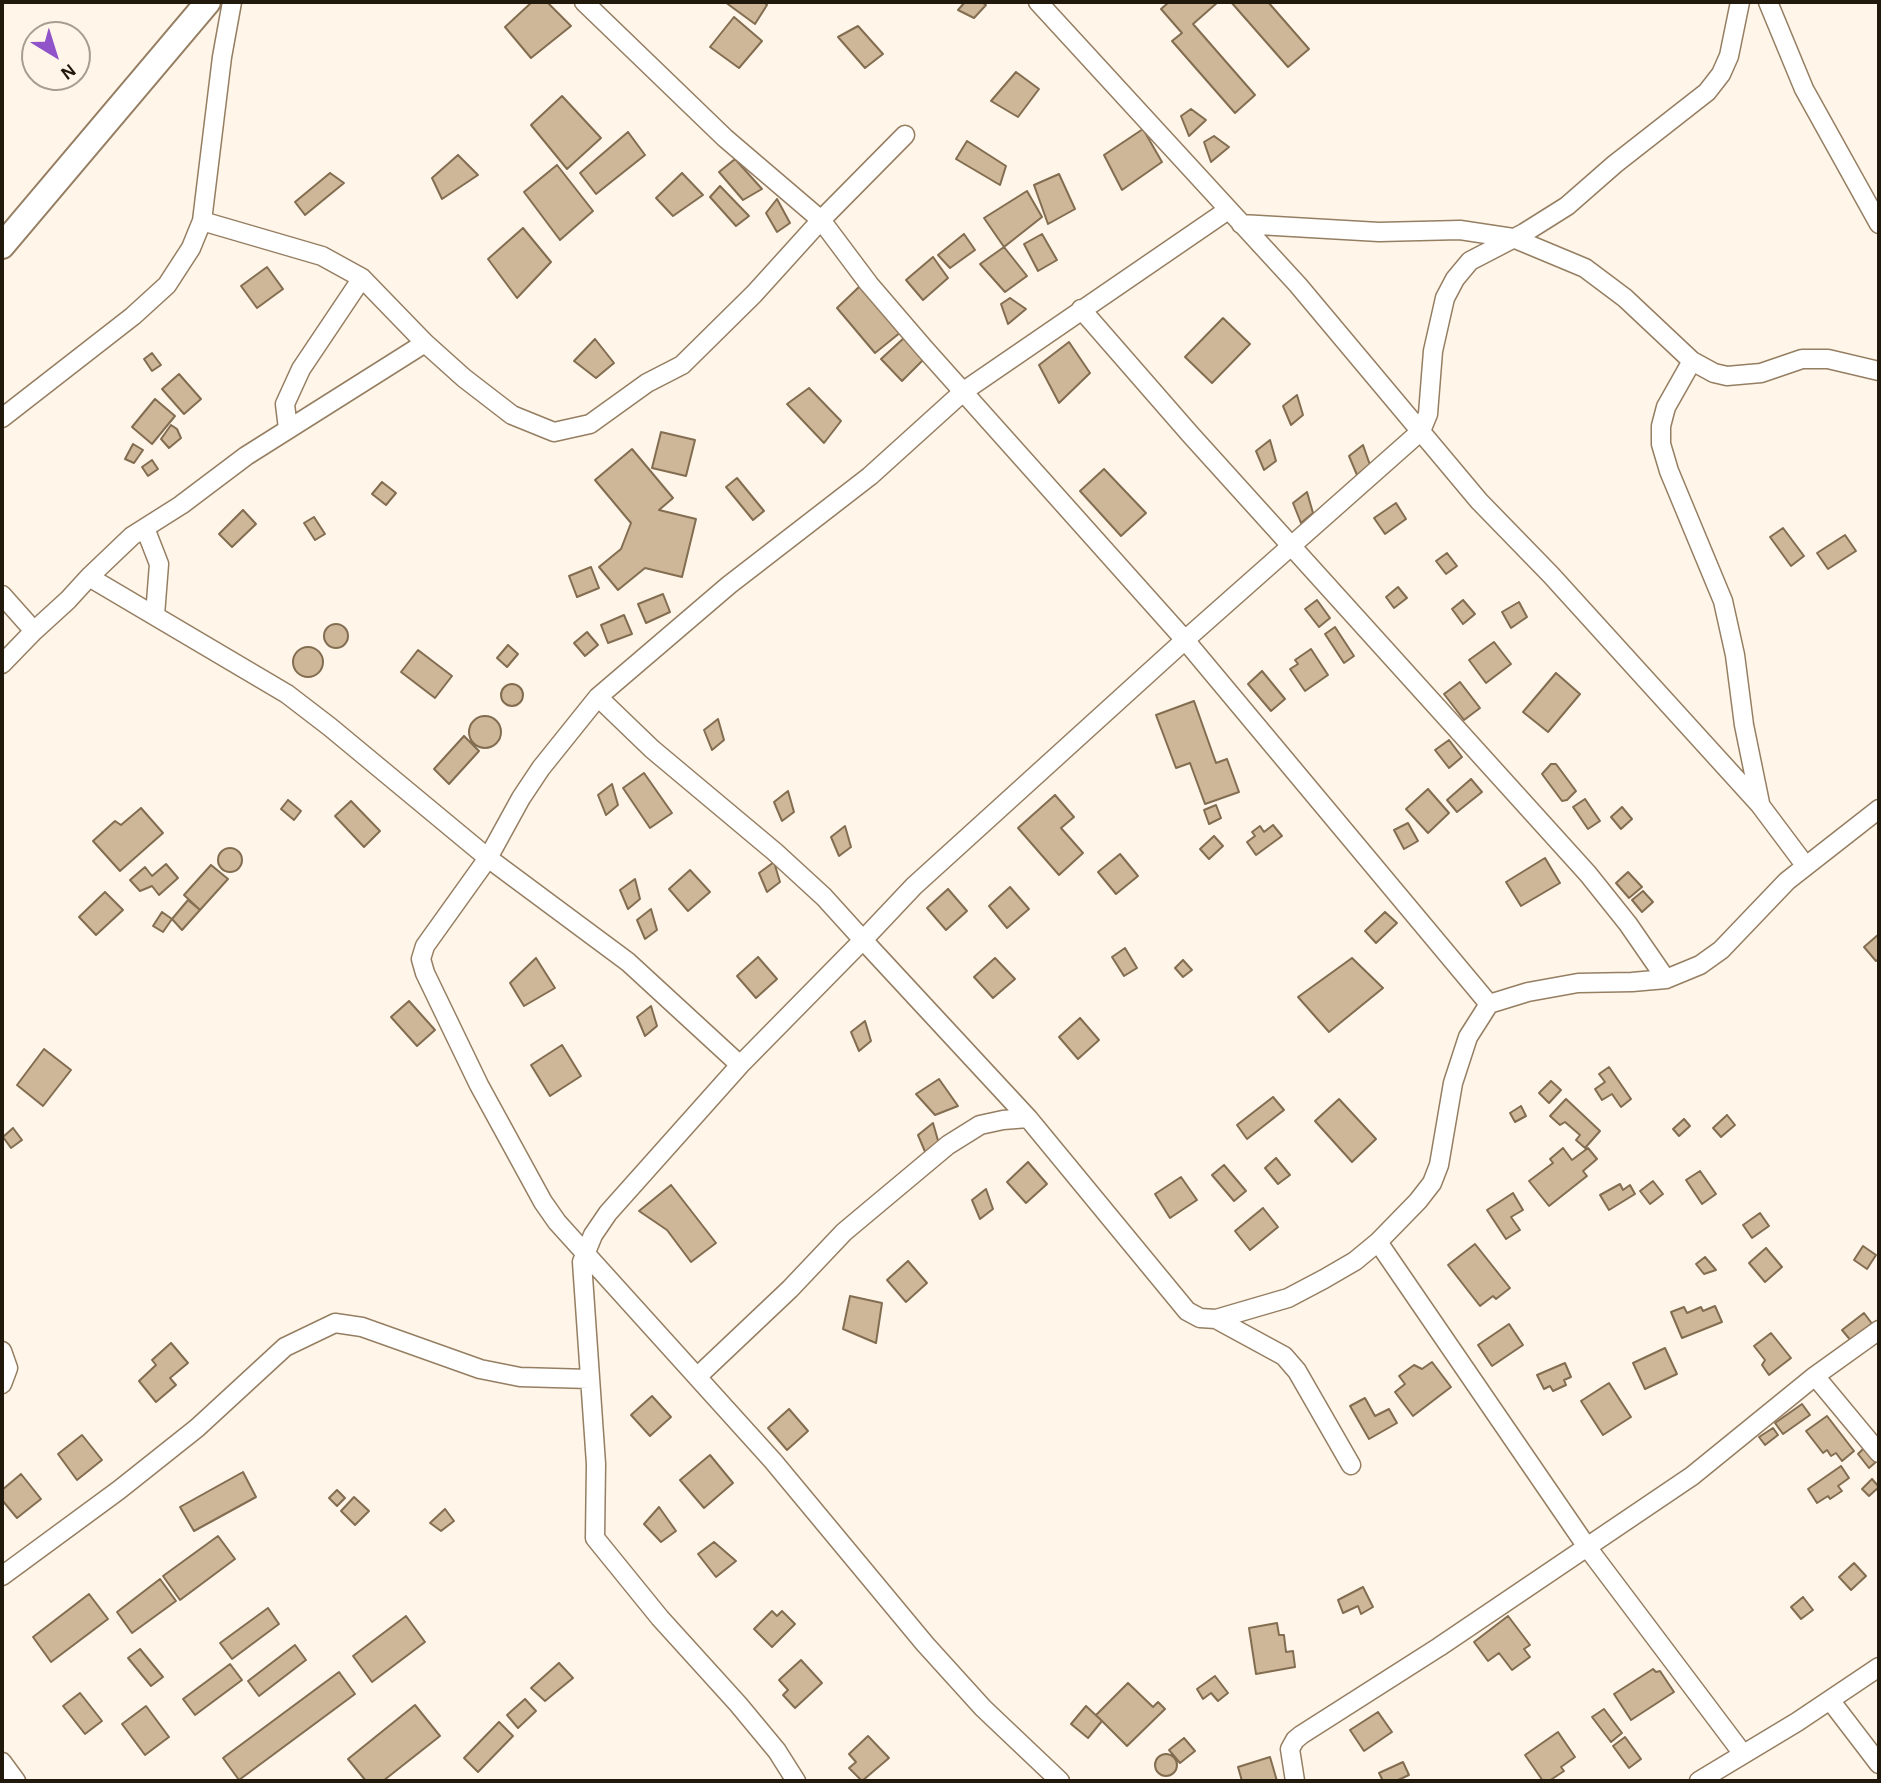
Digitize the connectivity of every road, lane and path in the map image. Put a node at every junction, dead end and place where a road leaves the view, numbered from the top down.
1 (208, 2) edge
2 (232, 2) edge
3 (584, 2) edge
4 (1038, 2) edge
5 (1740, 2) edge
6 (1768, 2) edge
7 (905, 135) dead end
8 (1228, 210) junction
9 (821, 220) junction
10 (202, 221) junction
11 (1241, 223) junction
12 (1879, 224) edge
13 (1513, 239) junction
14 (2, 246) edge
15 (362, 278) junction
16 (1081, 309) junction
17 (425, 343) junction
18 (1692, 360) junction
19 (1879, 371) edge
20 (964, 391) junction
21 (2, 418) edge
22 (288, 429) junction
23 (1421, 431) junction
24 (145, 528) junction
25 (1293, 546) junction
26 (89, 577) junction
27 (2, 594) edge
28 (155, 615) junction
29 (34, 631) junction
30 (1185, 640) junction
31 (2, 664) edge
32 (598, 697) junction
33 (1760, 805) junction
34 (1879, 810) edge
35 (488, 858) junction
36 (1805, 865) junction
37 (863, 940) junction
38 (1666, 979) junction
39 (1489, 1004) junction
40 (740, 1065) junction
41 (1027, 1118) junction
42 (1378, 1242) junction
43 (585, 1253) junction
44 (1216, 1319) junction
45 (1879, 1330) edge
46 (2, 1351) edge
47 (1815, 1376) junction
48 (697, 1377) junction
49 (590, 1379) junction
50 (2, 1384) edge
51 (1879, 1453) edge
52 (1351, 1465) dead end
53 (1587, 1547) junction
54 (2, 1576) edge
55 (1879, 1667) edge
56 (1830, 1700) junction
57 (1743, 1754) junction
58 (1879, 1764) edge
59 (796, 1781) edge
60 (1060, 1781) edge
61 (1295, 1781) edge
62 (1699, 1781) edge

1 - 14 main road
2 - 10 street
3 - 9 street
4 - 8 street
5 - 13 street
6 - 12 street
7 - 9 street
8 - 11 street
8 - 16 street
9 - 17 street
9 - 20 street
10 - 15 street
10 - 21 street
11 - 13 street
11 - 23 street
13 - 18 street
13 - 23 street
15 - 17 street
15 - 22 street
16 - 20 street
16 - 25 street
17 - 22 street
18 - 19 street
18 - 33 street
20 - 30 street
20 - 32 street
22 - 24 street
23 - 25 street
23 - 33 street
24 - 26 street
24 - 28 street
25 - 30 street
25 - 38 street
26 - 28 street
26 - 29 street
27 - 29 street
28 - 35 street
29 - 31 street
30 - 37 street
30 - 39 street
32 - 35 street
32 - 37 street
33 - 36 street
34 - 36 street
35 - 40 street
35 - 43 street
36 - 38 street
37 - 40 street
37 - 41 street
38 - 39 street
39 - 42 street
40 - 43 street
41 - 44 street
41 - 48 street
42 - 44 street
42 - 53 street
43 - 48 street
43 - 49 street
44 - 52 street
45 - 47 street
46 - 50 street
47 - 51 street
47 - 53 street
48 - 60 street
49 - 54 street
49 - 59 street
53 - 57 street
53 - 61 street
55 - 56 street
56 - 57 street
56 - 58 street
57 - 62 street

